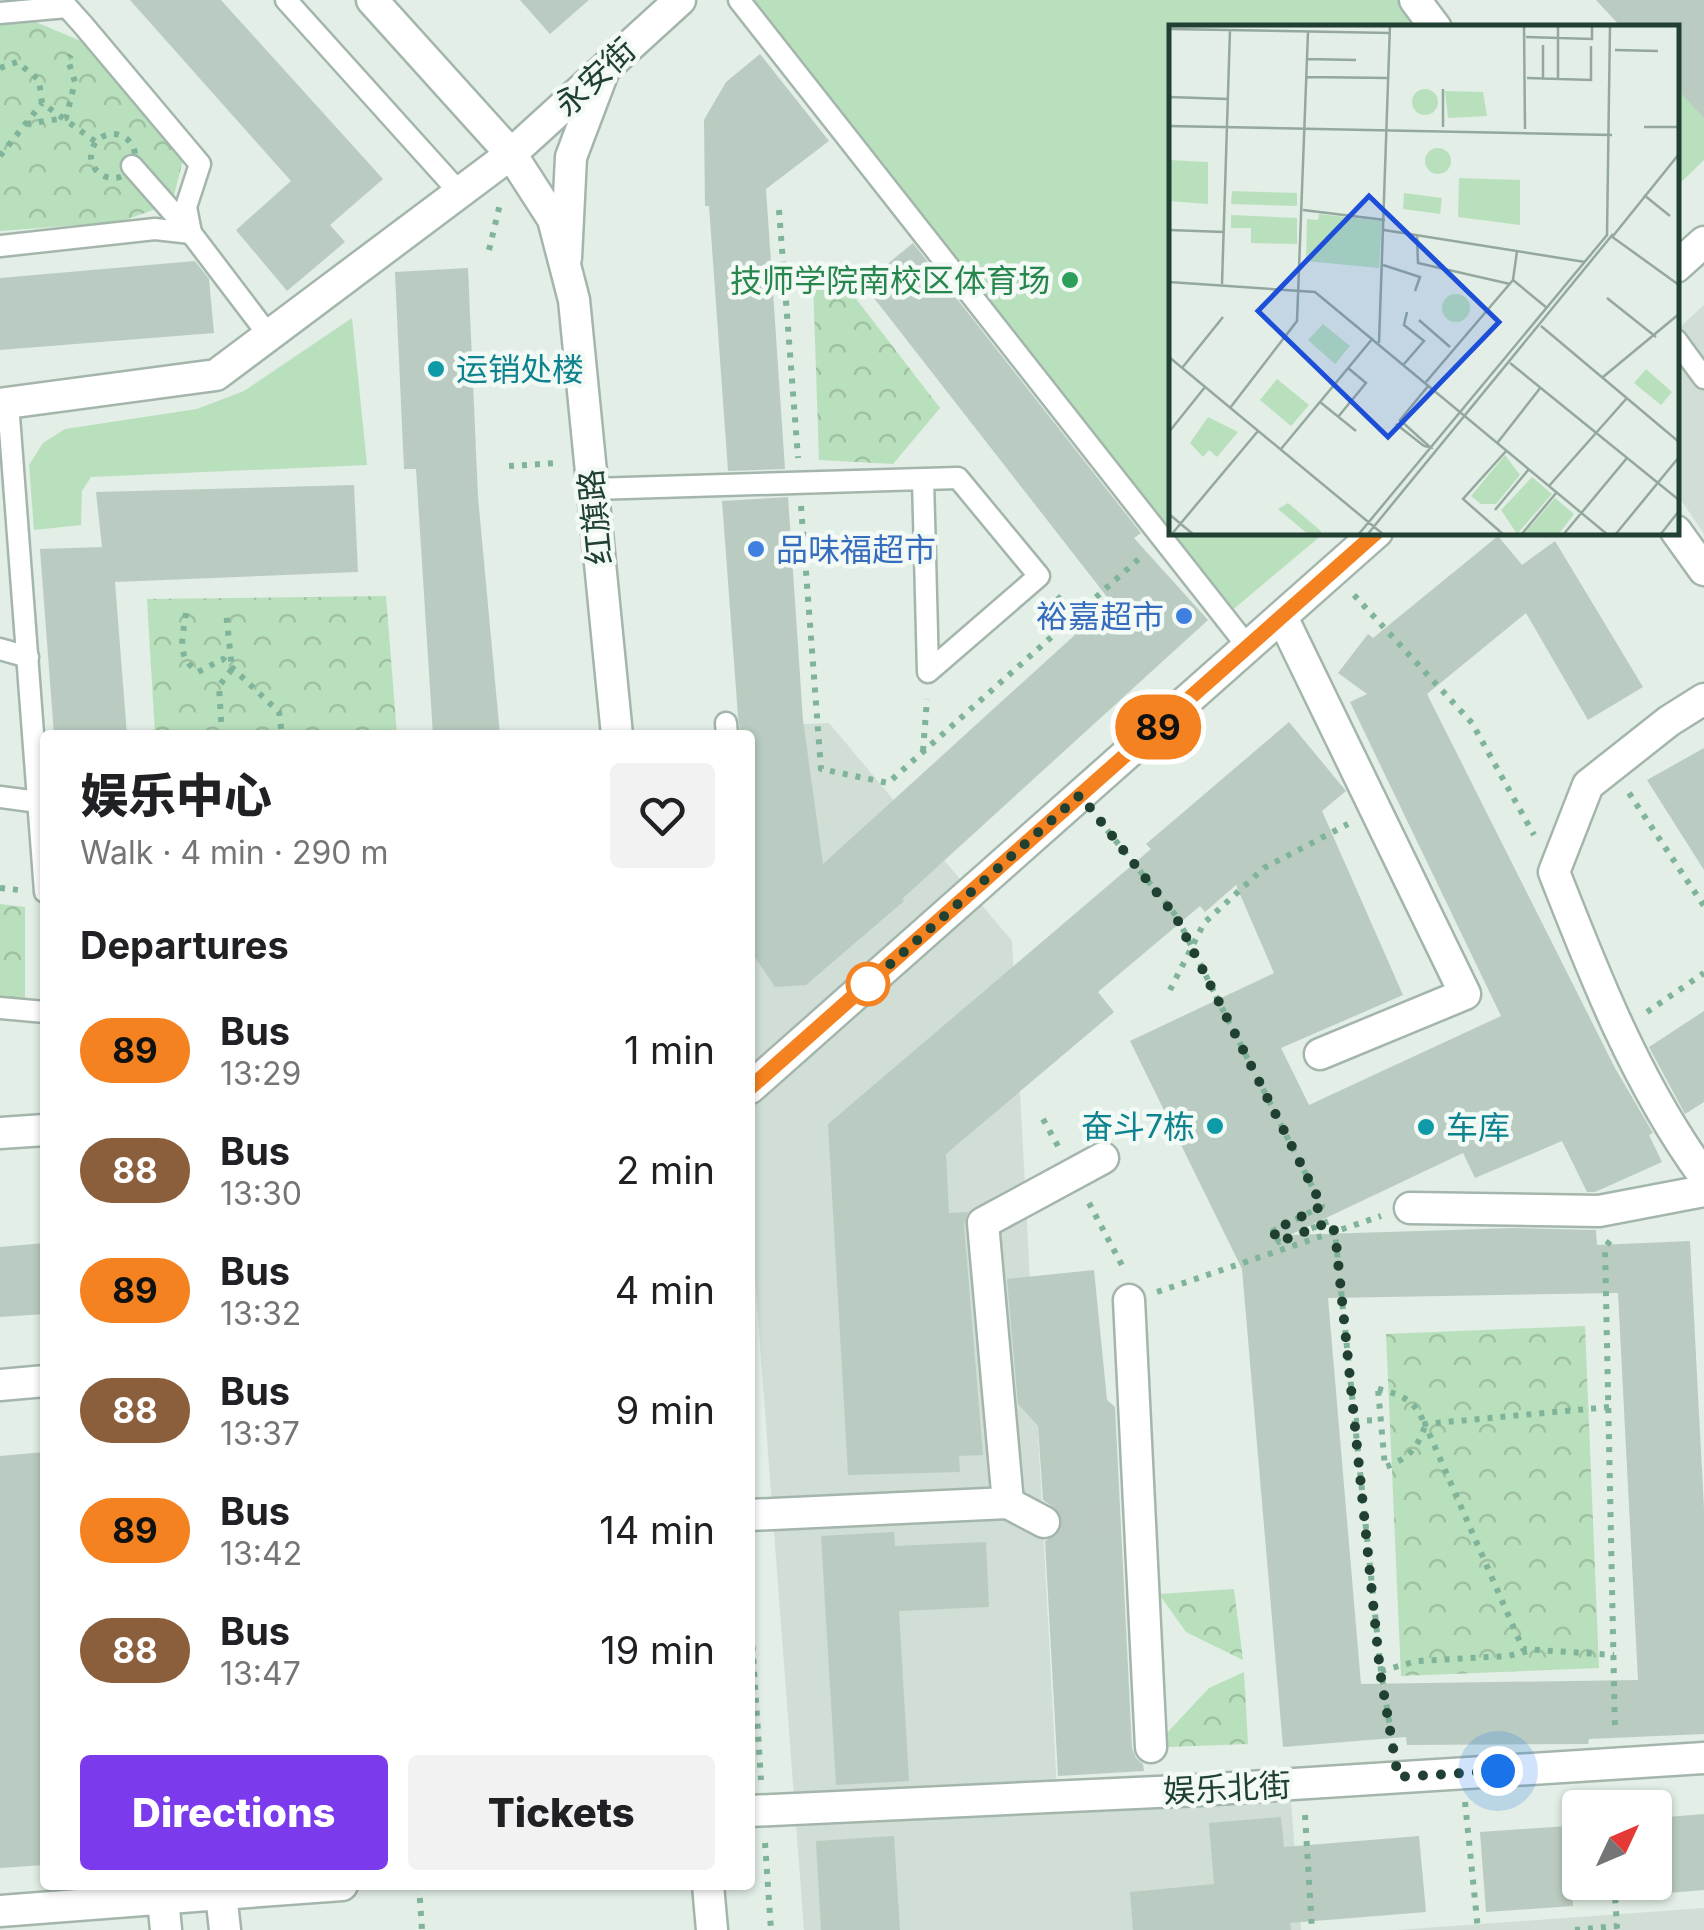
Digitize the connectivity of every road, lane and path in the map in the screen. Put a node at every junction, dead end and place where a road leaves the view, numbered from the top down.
1 (286, 0) edge
2 (372, 0) edge
3 (680, 0) edge
4 (739, 0) edge
5 (1415, 0) edge
6 (0, 13) edge
7 (1434, 25) edge
8 (84, 26) junction
9 (0, 68) edge
10 (604, 70) junction
11 (42, 103) junction
12 (66, 118) junction
13 (26, 124) junction
14 (96, 142) dead end
15 (512, 154) junction
16 (0, 156) edge
17 (132, 166) dead end
18 (460, 193) junction
19 (186, 207) junction
20 (779, 210) dead end
21 (154, 229) junction
22 (191, 233) junction
23 (1704, 242) edge
24 (0, 246) edge
25 (1679, 264) edge
26 (566, 266) junction
27 (270, 337) junction
28 (1679, 344) edge
29 (1704, 378) edge
30 (4, 404) edge
31 (6, 456) edge
32 (509, 466) dead end
33 (591, 475) junction
34 (923, 479) junction
35 (799, 483) junction
36 (1374, 535) edge
37 (1679, 535) edge
38 (1162, 538) junction
39 (1704, 570) edge
40 (1332, 572) junction
41 (226, 612) dead end
42 (186, 613) dead end
43 (1282, 617) junction
44 (1248, 647) junction
45 (0, 649) edge
46 (28, 656) junction
47 (232, 670) junction
48 (928, 672) junction
49 (1704, 699) edge
50 (222, 730) edge
51 (281, 730) edge
52 (616, 730) edge
53 (923, 752) junction
54 (1612, 766) junction
55 (1080, 795) junction
56 (0, 796) edge
57 (38, 802) junction
58 (1376, 809) junction
59 (40, 828) edge
60 (1554, 872) junction
61 (1704, 906) edge
62 (1704, 973) edge
63 (1170, 990) dead end
64 (0, 1008) edge
65 (40, 1012) edge
66 (1620, 1031) junction
67 (1320, 1054) dead end
68 (755, 1084) edge
69 (1042, 1119) dead end
70 (40, 1130) edge
71 (0, 1133) edge
72 (1102, 1158) dead end
73 (1073, 1174) junction
74 (1704, 1176) edge
75 (1704, 1190) edge
76 (1410, 1208) dead end
77 (1617, 1208) junction
78 (1361, 1221) dead end
79 (1335, 1232) junction
80 (1130, 1300) junction
81 (40, 1381) edge
82 (0, 1384) edge
83 (1609, 1407) junction
84 (1380, 1420) junction
85 (1354, 1421) junction
86 (1425, 1424) junction
87 (1008, 1502) junction
88 (755, 1515) edge
89 (1044, 1522) tunnel mouth
90 (1535, 1650) junction
91 (1614, 1655) junction
92 (1380, 1671) junction
93 (1615, 1702) dead end
94 (1151, 1746) dead end
95 (755, 1752) edge
96 (1704, 1758) edge
97 (1462, 1773) junction
98 (1398, 1777) junction
99 (1303, 1784) junction
100 (757, 1810) edge
101 (275, 1890) edge
102 (419, 1890) edge
103 (708, 1890) edge
104 (221, 1894) junction
105 (163, 1898) junction
106 (1615, 1900) edge
107 (0, 1911) edge
108 (166, 1930) edge
109 (225, 1930) edge
110 (422, 1930) edge
111 (712, 1930) edge
112 (770, 1930) edge
113 (1312, 1930) edge
114 (1478, 1930) edge
115 (1575, 1930) edge

1 - 18 lane
2 - 15 street
3 - 10 street, 永安街
4 - 38 lane
5 - 7 street
6 - 8 lane
8 - 12 path
8 - 19 lane
9 - 11 path
10 - 15 street, 永安街
10 - 26 street
11 - 12 path
11 - 13 path
12 - 13 path
12 - 14 path
13 - 16 path
15 - 18 street, 永安街
15 - 26 street
17 - 22 lane
18 - 27 street, 永安街
19 - 21 lane
19 - 22 lane
20 - 35 path
21 - 22 lane
21 - 24 lane
22 - 27 lane
23 - 25 street
26 - 33 street, 红旗路
27 - 30 street, 永安街
28 - 29 lane
30 - 31 lane
31 - 46 lane
32 - 33 path
33 - 35 lane
33 - 52 street, 红旗路
34 - 35 lane
34 - 48 lane
34 - 48 lane
35 - 53 path
36 - 40 street
37 - 39 street
38 - 44 lane
38 - 53 path
40 - 43 street
40 - 60 path
41 - 47 path
42 - 47 path
43 - 44 street
43 - 58 street
44 - 55 street
45 - 46 lane
46 - 57 lane
47 - 50 path
47 - 51 path
48 - 53 path
49 - 54 street
54 - 60 street
54 - 61 path
55 - 68 street
55 - 79 path, bridge
56 - 57 lane
57 - 59 lane
58 - 63 path
58 - 67 street
60 - 66 street
62 - 66 path
64 - 65 lane
66 - 74 street
69 - 73 path
70 - 71 street
72 - 73 street
73 - 80 path
73 - 87 street
75 - 77 street
76 - 77 street
77 - 83 path
78 - 79 path
79 - 80 path
79 - 85 path
80 - 94 street
81 - 82 street
83 - 86 path
83 - 91 path
84 - 85 path
84 - 86 path
84 - 86 path
85 - 92 path
86 - 90 path
87 - 88 street
87 - 89 street
90 - 91 path
90 - 92 path
91 - 93 path
92 - 98 path
95 - 100 path
96 - 97 street, 娱乐北街
97 - 98 street, 娱乐北街
97 - 114 path
98 - 99 street, 娱乐北街
99 - 100 street, 娱乐北街
99 - 113 path
100 - 112 path
101 - 104 street
102 - 110 path
103 - 111 street
104 - 105 street
104 - 109 street
105 - 107 street
105 - 108 street
106 - 115 path

